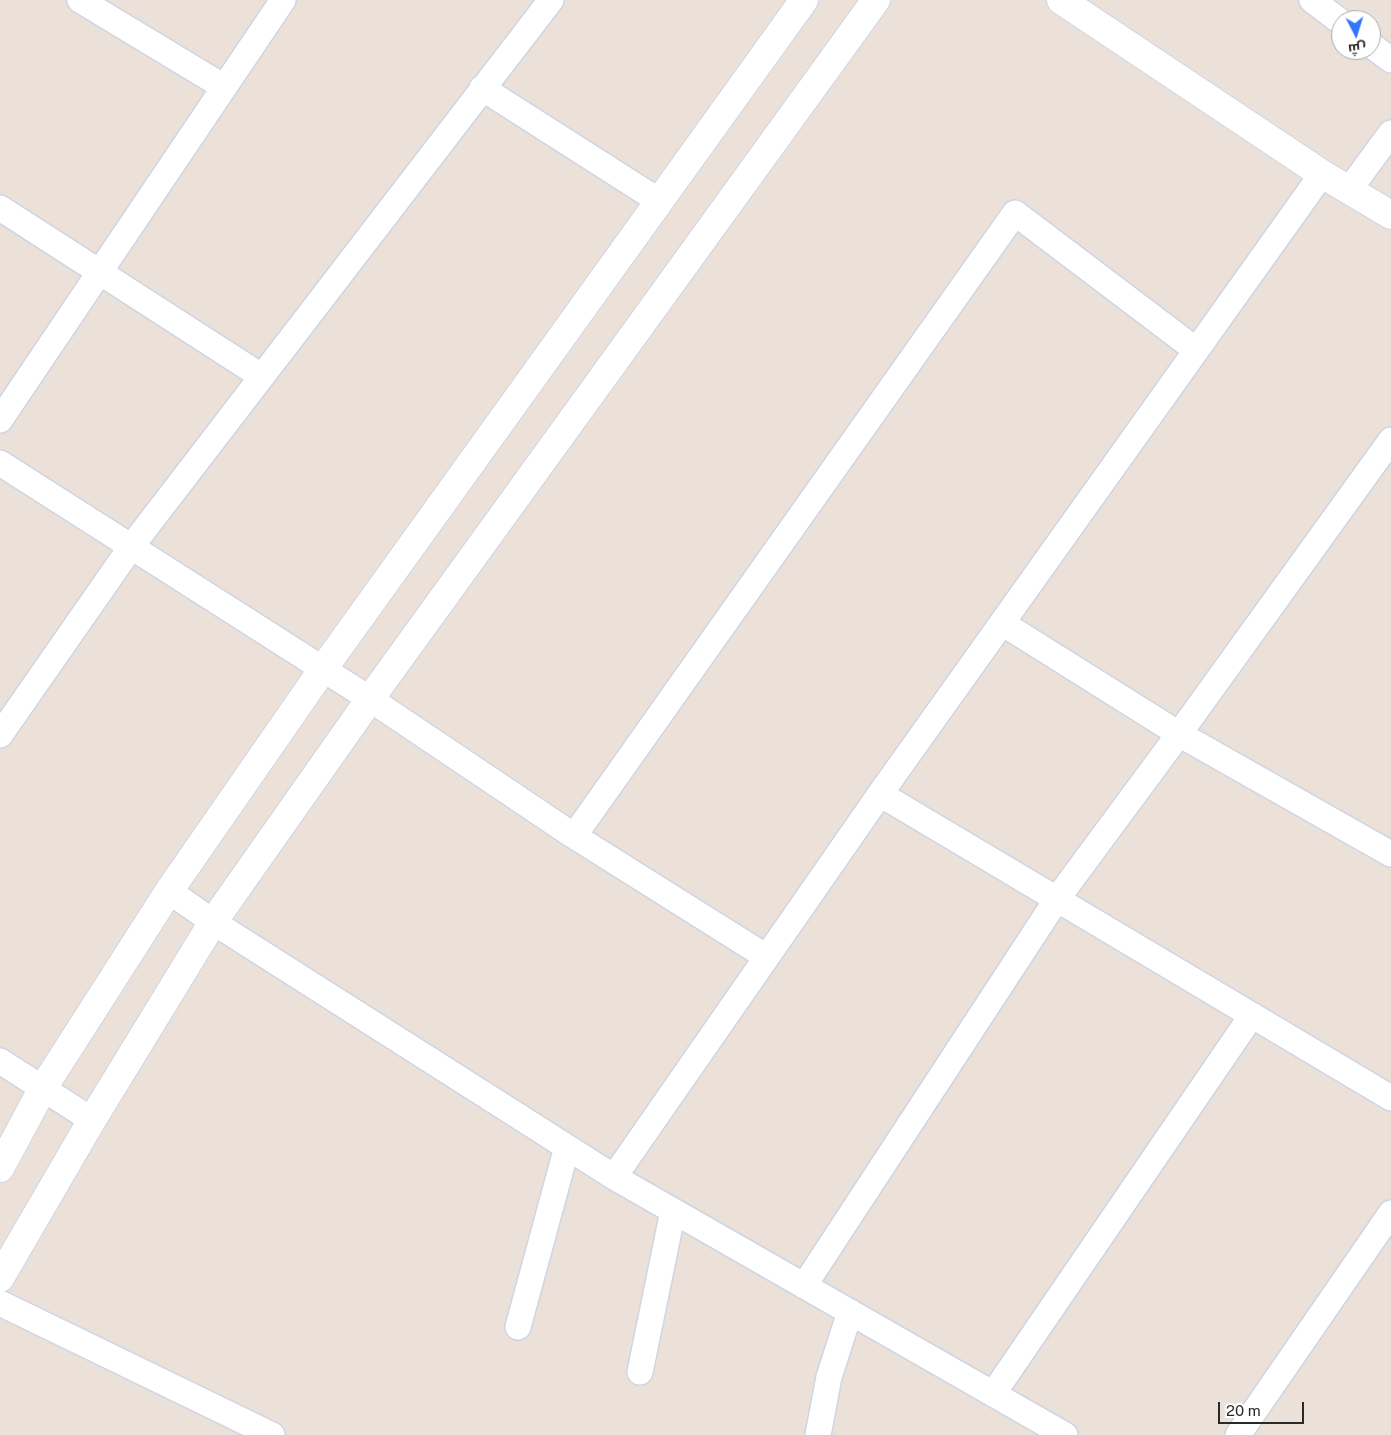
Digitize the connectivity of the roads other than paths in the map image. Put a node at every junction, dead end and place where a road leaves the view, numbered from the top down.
1 (80, 0) edge
2 (283, 0) edge
3 (551, 0) edge
4 (804, 0) edge
5 (876, 0) edge
6 (1061, 0) edge
7 (1312, 0) edge
8 (1331, 14) edge
9 (224, 87) junction
10 (482, 88) junction
11 (1391, 133) edge
12 (1322, 174) junction
13 (1349, 190) junction
14 (660, 201) junction
15 (0, 208) edge
16 (1391, 215) edge
17 (99, 272) junction
18 (1196, 350) junction
19 (261, 376) junction
20 (0, 420) edge
21 (1391, 440) edge
22 (0, 463) edge
23 (131, 547) junction
24 (1002, 623) junction
25 (323, 669) junction
26 (370, 699) junction
27 (1179, 734) junction
28 (0, 736) edge
29 (880, 794) junction
30 (574, 836) junction
31 (1390, 851) edge
32 (169, 891) junction
33 (1057, 899) junction
34 (213, 922) junction
35 (765, 956) junction
36 (1252, 1015) junction
37 (0, 1061) edge
38 (43, 1088) junction
39 (1391, 1098) edge
40 (92, 1120) junction
41 (567, 1147) junction
42 (0, 1168) edge
43 (614, 1178) junction
44 (673, 1211) junction
45 (1391, 1213) edge
46 (0, 1278) edge
47 (804, 1286) junction
48 (0, 1303) edge
49 (850, 1312) junction
50 (518, 1328) dead end
51 (640, 1372) dead end
52 (992, 1394) junction
53 (272, 1435) edge
54 (818, 1435) edge
55 (1065, 1435) edge
56 (1238, 1435) edge

1 - 9 street
2 - 9 street
3 - 10 street
4 - 14 street
5 - 26 street
6 - 12 street
7 - 8 street
9 - 17 street
10 - 14 street
10 - 19 street
11 - 13 street
12 - 13 street
12 - 18 street
13 - 16 street
14 - 25 street
15 - 17 street
17 - 19 street
17 - 20 street
18 - 24 street
18 - 30 street
19 - 23 street
21 - 27 street
22 - 23 street
23 - 25 street
23 - 28 street
24 - 27 street
24 - 29 street
25 - 26 street
25 - 32 street
26 - 30 street
26 - 34 street
27 - 31 street
27 - 33 street
29 - 33 street
29 - 35 street
30 - 35 street
32 - 34 street
32 - 38 street
33 - 36 street
33 - 47 street
34 - 40 street
34 - 41 street
35 - 43 street
36 - 39 street
36 - 52 street
37 - 38 street
38 - 40 street
38 - 42 street
40 - 46 street
41 - 43 street
41 - 50 street
43 - 44 street
44 - 47 street
44 - 51 street
45 - 56 street
47 - 49 street
48 - 53 street
49 - 52 street
49 - 54 street
52 - 55 street

